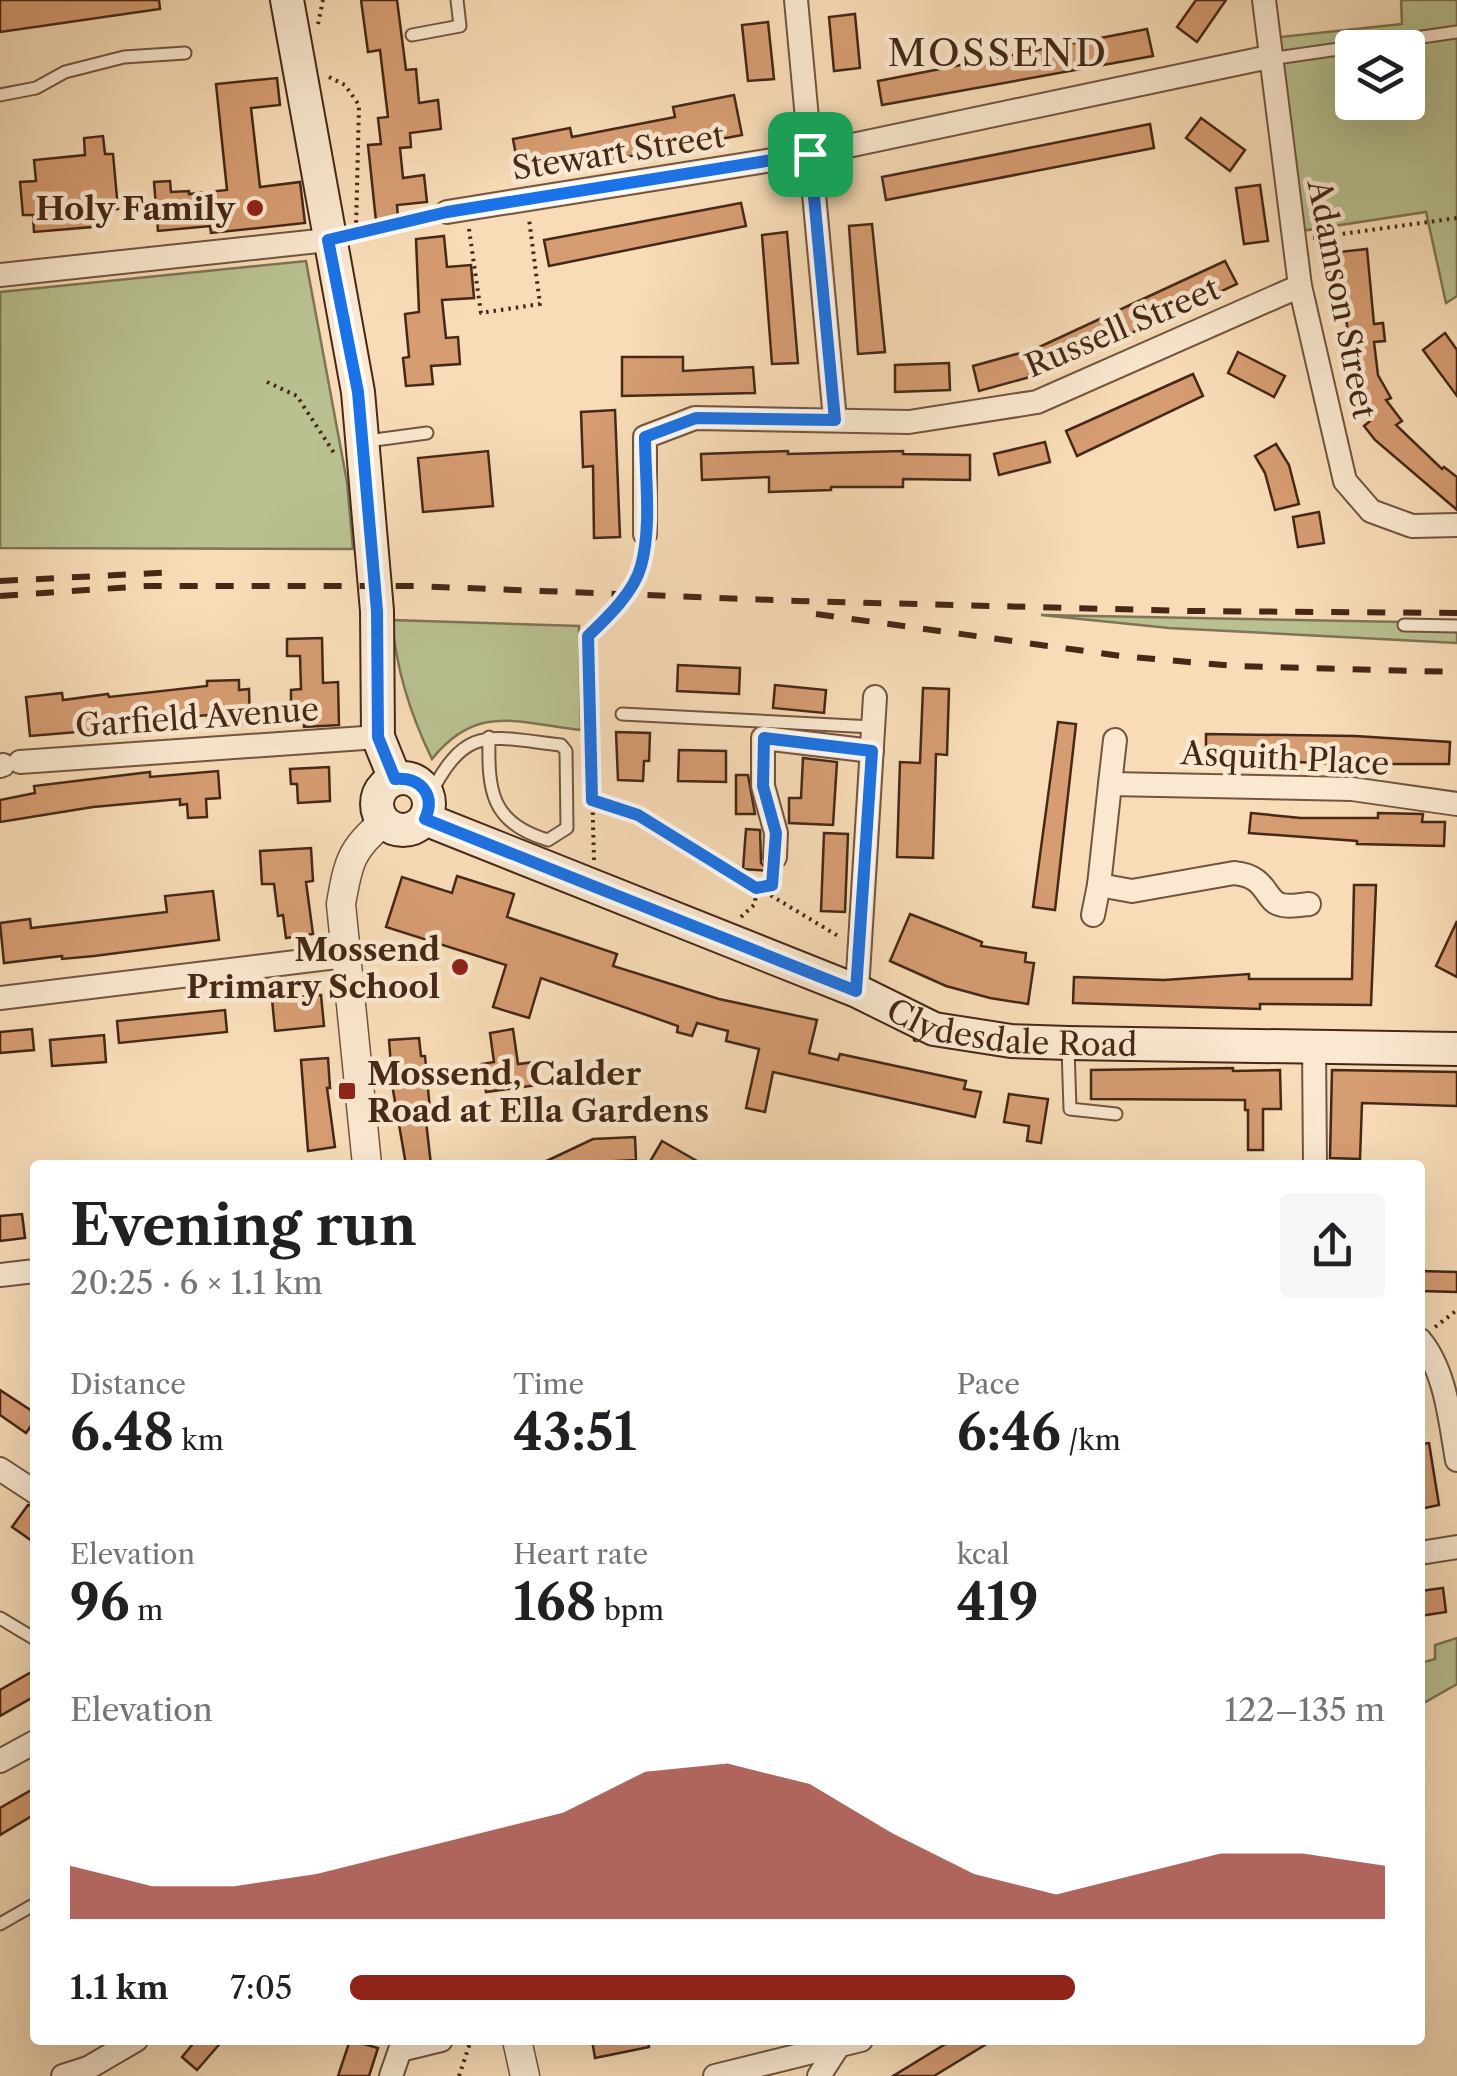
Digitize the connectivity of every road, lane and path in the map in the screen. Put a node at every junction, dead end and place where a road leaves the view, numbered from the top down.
1 (287, 0) edge
2 (323, 0) edge
3 (457, 0) edge
4 (796, 0) edge
5 (1264, 0) edge
6 (316, 31) dead end
7 (1457, 32) edge
8 (412, 35) dead end
9 (186, 52) dead end
10 (1269, 58) junction
11 (319, 72) dead end
12 (0, 94) edge
13 (810, 154) junction
14 (526, 199) junction
15 (457, 211) junction
16 (1457, 218) edge
17 (342, 237) junction
18 (1294, 241) junction
19 (0, 274) edge
20 (1300, 286) junction
21 (267, 382) dead end
22 (835, 420) junction
23 (427, 433) dead end
24 (363, 449) junction
25 (1457, 524) edge
26 (645, 534) joint
27 (1404, 625) dead end
28 (1457, 626) edge
29 (875, 697) dead end
30 (622, 714) dead end
31 (378, 737) junction
32 (490, 737) junction
33 (872, 739) junction
34 (1115, 740) dead end
35 (8, 765) edge
36 (395, 779) junction
37 (1110, 784) junction
38 (592, 800) junction
39 (1457, 804) edge
40 (427, 808) junction
41 (384, 822) junction
42 (775, 857) joint
43 (595, 885) junction
44 (1099, 885) junction
45 (756, 888) junction
46 (1308, 904) dead end
47 (1093, 915) dead end
48 (718, 934) junction
49 (859, 948) junction
50 (345, 956) junction
51 (856, 991) junction
52 (0, 998) edge
53 (1068, 1044) junction
54 (1314, 1046) junction
55 (1457, 1049) edge
56 (1116, 1114) dead end
57 (366, 1160) edge
58 (1315, 1160) edge
59 (30, 1272) edge
60 (0, 1275) edge
61 (1457, 1310) edge
62 (1425, 1336) edge
63 (1425, 1346) edge
64 (1457, 1460) edge
65 (0, 1469) edge
66 (30, 1489) edge
67 (1457, 1547) edge
68 (1425, 1552) edge
69 (0, 1618) edge
70 (30, 1636) edge
71 (30, 1745) edge
72 (0, 1761) edge
73 (30, 1907) edge
74 (0, 1924) edge
75 (127, 2045) edge
76 (420, 2045) edge
77 (469, 2045) edge
78 (518, 2045) edge
79 (842, 2045) edge
80 (848, 2045) edge
81 (62, 2076) edge
82 (392, 2076) edge
83 (459, 2076) edge
84 (525, 2076) edge
85 (716, 2076) edge
86 (819, 2076) edge

1 - 17 main road
2 - 6 path
3 - 8 lane
4 - 13 street
5 - 10 street, Adamson Street
7 - 10 lane
9 - 12 lane
10 - 13 street, Stewart Street
10 - 18 street, Adamson Street
11 - 17 path
13 - 14 street, Stewart Street
13 - 22 street
14 - 15 street, Stewart Street
14 - 15 path
15 - 17 path
16 - 18 path
17 - 19 street
17 - 24 main road
18 - 20 street, Adamson Street
20 - 22 street, Russell Street
20 - 25 street, Adamson Street
21 - 24 path
22 - 26 street, Russell Street
23 - 24 lane
24 - 31 main road
26 - 38 path
27 - 28 lane
29 - 33 street
30 - 33 lane
31 - 35 street, Garfield Avenue
31 - 36 main road
32 - 32 lane
32 - 40 lane
33 - 42 street
33 - 49 street
34 - 37 street
36 - 40 main road, Clydesdale Road
36 - 41 main road
37 - 39 street, Asquith Place
37 - 44 street
38 - 43 path
38 - 45 path
40 - 41 main road, Clydesdale Road
40 - 43 main road, Clydesdale Road
41 - 50 street
42 - 45 path
43 - 48 main road, Clydesdale Road
44 - 46 street
44 - 47 street
45 - 48 path
45 - 49 path
48 - 51 main road, Clydesdale Road
49 - 51 street
50 - 52 street
50 - 57 street
51 - 53 main road, Clydesdale Road
53 - 54 main road, Clydesdale Road
53 - 56 lane
54 - 55 main road, Clydesdale Road
54 - 58 street
59 - 60 street
61 - 62 path
63 - 64 street
65 - 66 street
67 - 68 street
69 - 70 lane
71 - 72 street
73 - 74 lane
75 - 81 street
76 - 82 street
77 - 83 path
78 - 84 street
79 - 85 street
80 - 86 street

